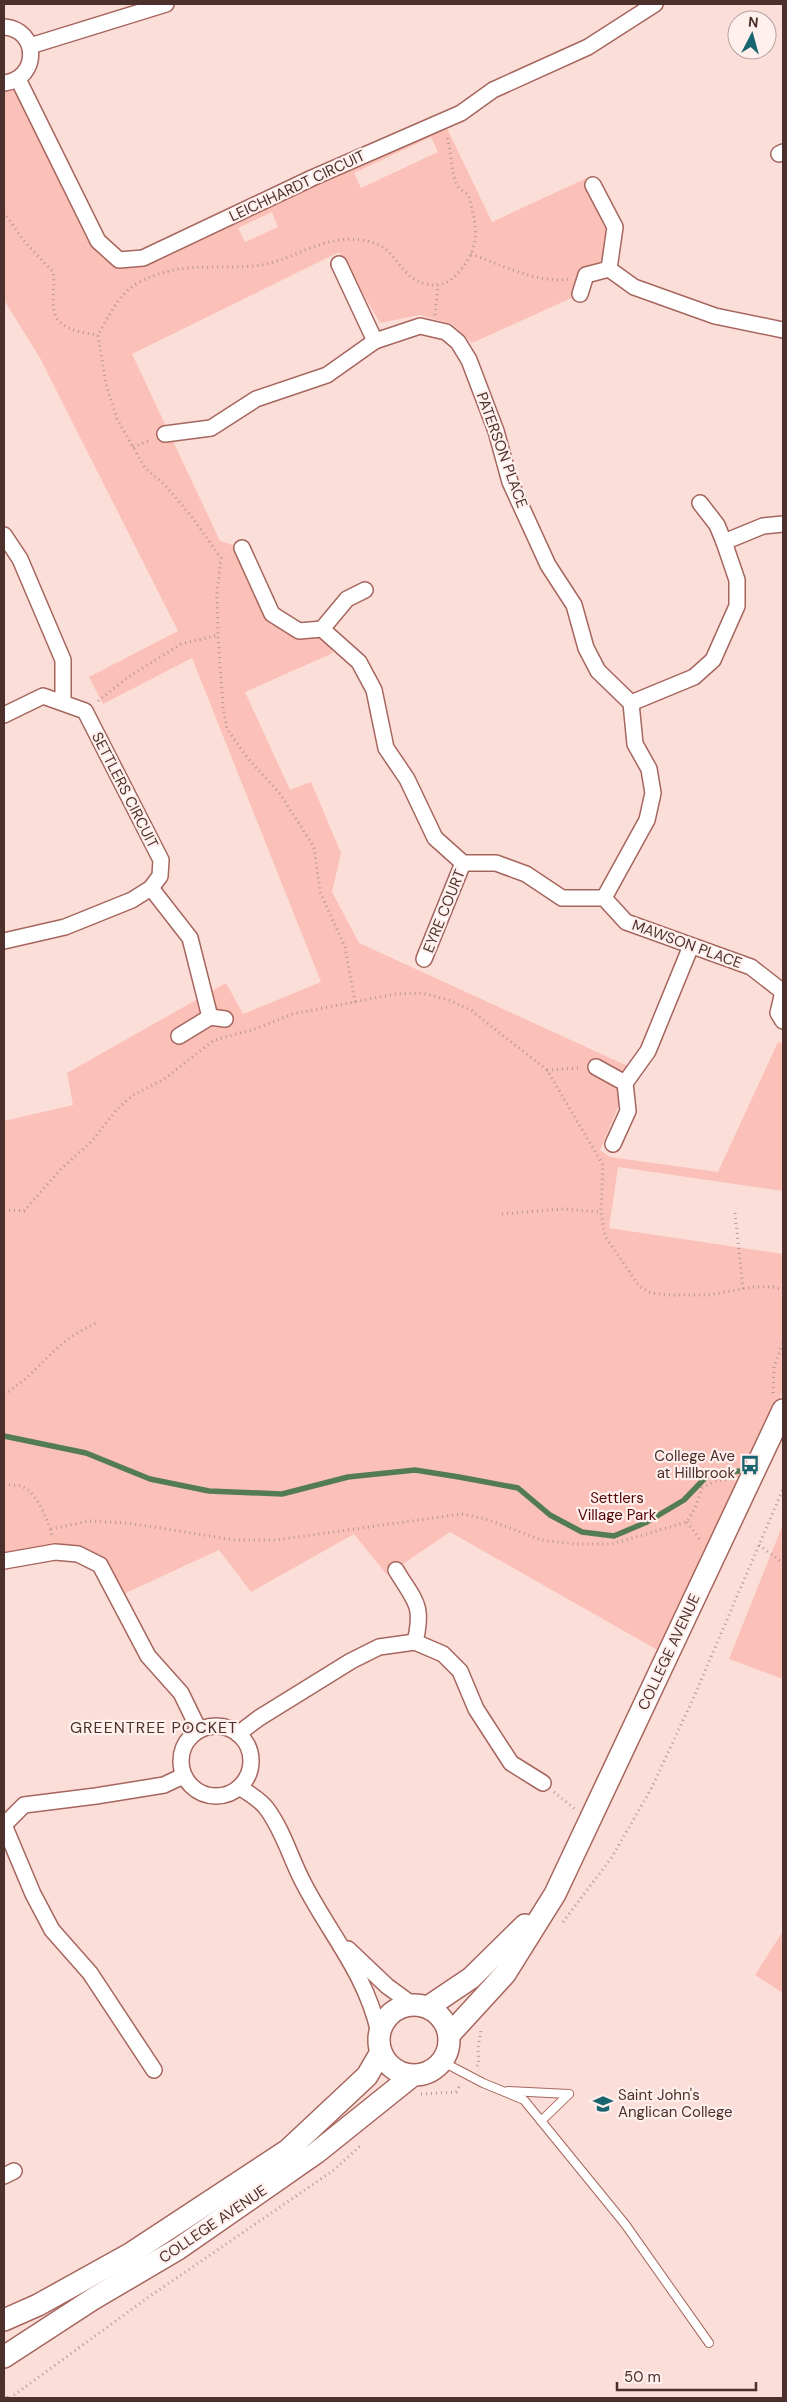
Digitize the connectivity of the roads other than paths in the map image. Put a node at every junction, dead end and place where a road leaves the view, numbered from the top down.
1 (166, 4) edge
2 (655, 4) edge
3 (4, 27) edge
4 (30, 46) junction
5 (11, 81) edge
6 (593, 185) dead end
7 (339, 264) dead end
8 (609, 269) junction
9 (580, 294) dead end
10 (783, 330) edge
11 (375, 341) junction
12 (165, 434) dead end
13 (700, 503) dead end
14 (783, 524) edge
15 (4, 535) edge
16 (724, 542) junction
17 (242, 548) dead end
18 (365, 590) dead end
19 (322, 629) junction
20 (62, 701) junction
21 (631, 703) junction
22 (4, 715) edge
23 (463, 863) junction
24 (151, 888) junction
25 (604, 898) junction
26 (4, 941) edge
27 (691, 946) junction
28 (424, 959) dead end
29 (783, 992) edge
30 (210, 1017) junction
31 (225, 1019) dead end
32 (783, 1021) edge
33 (179, 1036) dead end
34 (596, 1067) road end
35 (625, 1083) junction
36 (613, 1144) dead end
37 (783, 1410) edge
38 (4, 1561) edge
39 (396, 1570) dead end
40 (415, 1642) junction
41 (199, 1730) junction
42 (238, 1734) junction
43 (183, 1776) junction
44 (543, 1783) dead end
45 (240, 1787) junction
46 (4, 1825) edge
47 (555, 1894) junction
48 (338, 1939) junction
49 (421, 2006) junction
50 (450, 2034) junction
51 (380, 2043) junction
52 (443, 2062) junction
53 (154, 2070) dead end
54 (412, 2076) junction
55 (499, 2089) junction
56 (541, 2121) junction
57 (4, 2320) edge
58 (709, 2343) dead end
59 (4, 2358) edge

1 - 4 street
2 - 5 street, LEICHHARDT CIRCUIT
3 - 4 street
4 - 5 street
6 - 8 street
7 - 11 street
8 - 9 street
8 - 10 street
11 - 12 street
11 - 21 street, PATERSON PLACE
13 - 16 street
14 - 16 street
15 - 20 street
16 - 21 street
17 - 19 street
18 - 19 street
19 - 23 street
20 - 22 street
20 - 24 street, SETTLERS CIRCUIT
21 - 25 street
23 - 25 street
23 - 28 street, EYRE COURT
24 - 26 street
24 - 30 street
25 - 27 street, MAWSON PLACE
27 - 29 street, MAWSON PLACE
27 - 35 street
29 - 32 street, MAWSON PLACE
30 - 31 street
30 - 33 street
34 - 35 street
35 - 36 street
37 - 47 street, COLLEGE AVENUE
38 - 41 street
39 - 40 street
40 - 42 street
40 - 44 street
41 - 42 street
41 - 43 street
42 - 45 street
43 - 45 street
43 - 46 street
45 - 48 street
46 - 53 street
47 - 49 street, COLLEGE AVENUE
47 - 50 street, COLLEGE AVENUE
48 - 49 street
48 - 51 street
49 - 50 street
49 - 51 street, COLLEGE AVENUE
50 - 52 street
51 - 54 street
51 - 57 street, COLLEGE AVENUE
52 - 54 street, COLLEGE AVENUE
52 - 55 lane
54 - 59 street, COLLEGE AVENUE
55 - 56 lane
55 - 56 lane
56 - 58 lane

